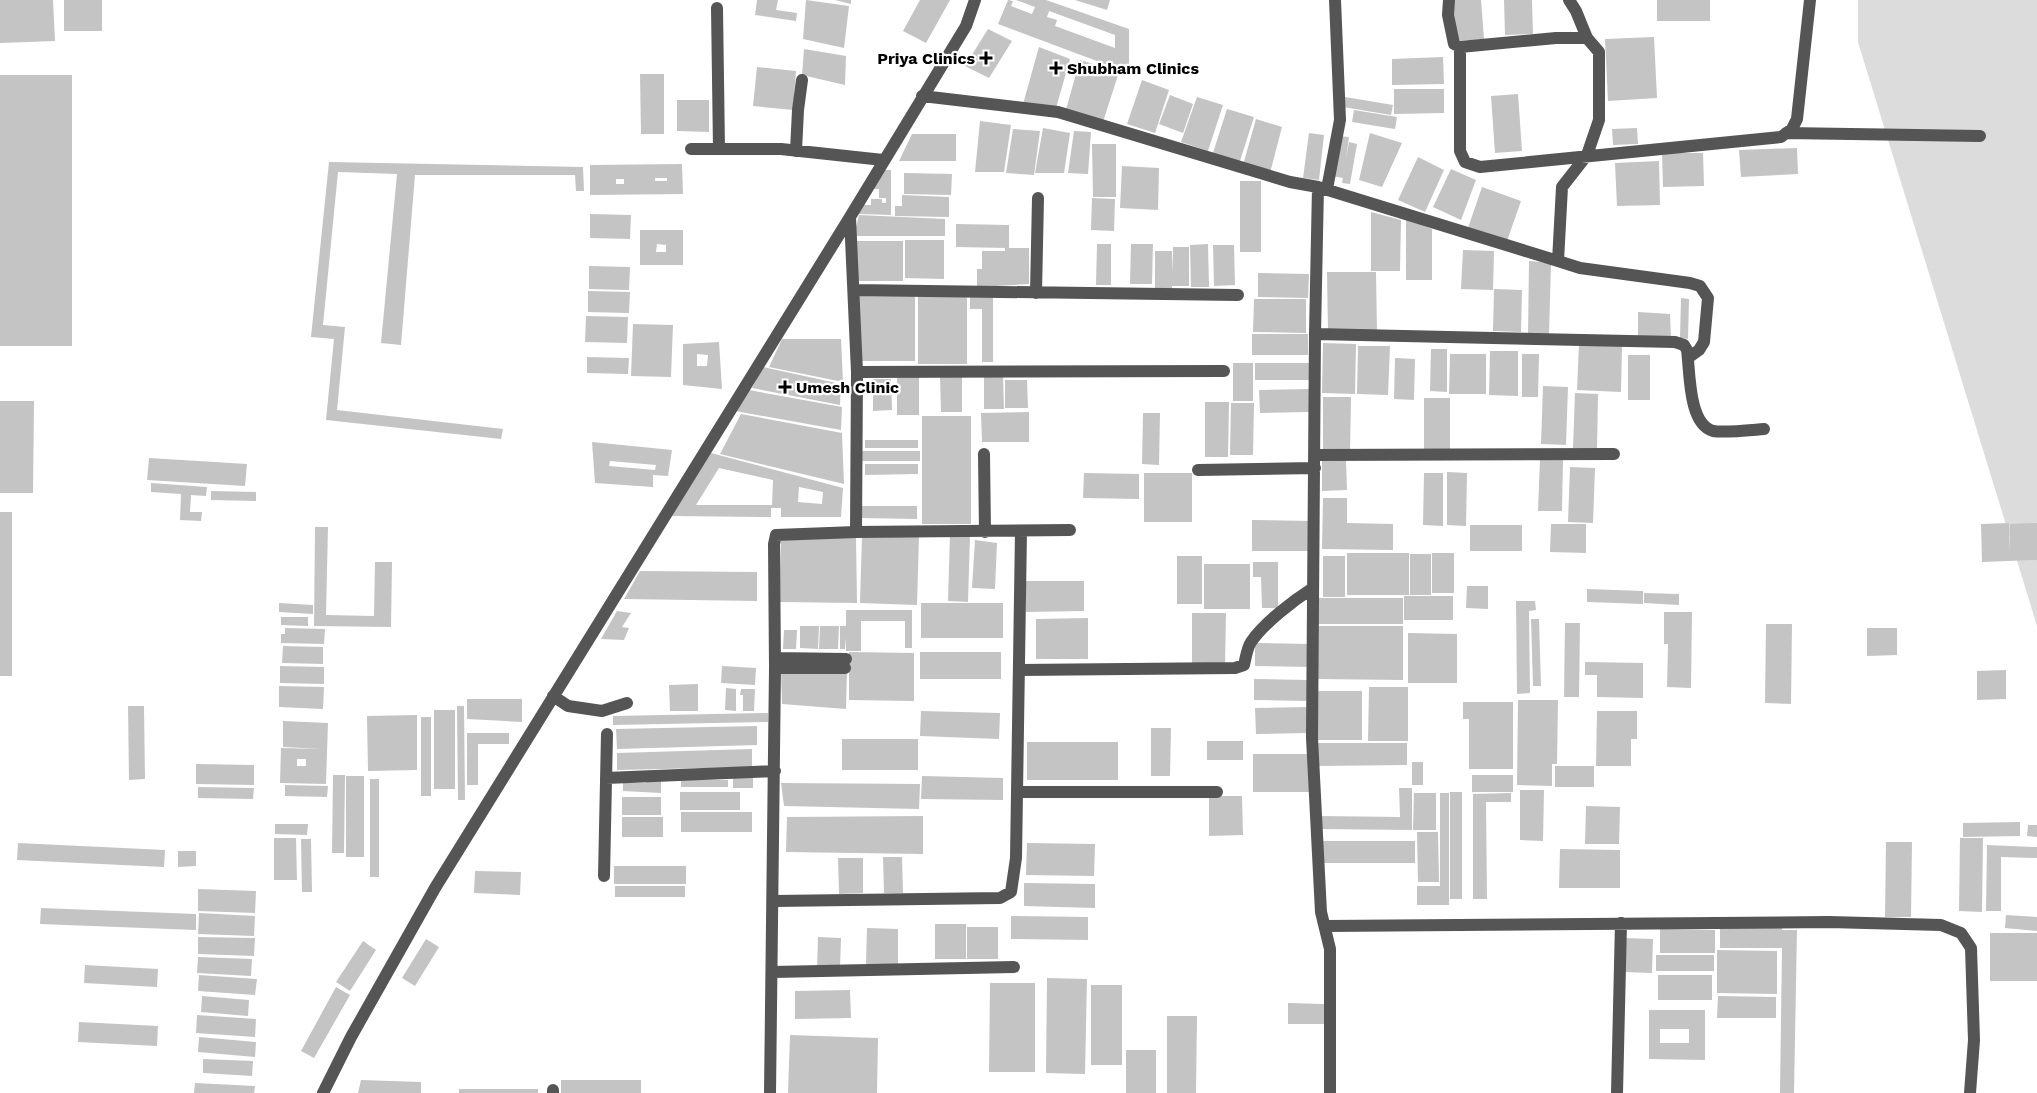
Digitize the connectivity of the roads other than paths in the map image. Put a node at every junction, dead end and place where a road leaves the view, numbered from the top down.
1 (975, 0) edge
2 (1335, 0) edge
3 (1449, 0) edge
4 (1569, 0) edge
5 (1810, 0) edge
6 (717, 8) dead end
7 (1587, 38) junction
8 (1460, 47) junction
9 (802, 80) dead end
10 (922, 96) junction
11 (1786, 133) junction
12 (1980, 136) dead end
13 (691, 149) dead end
14 (718, 149) junction
15 (796, 151) junction
16 (1587, 155) junction
17 (883, 160) junction
18 (1323, 188) junction
19 (1038, 198) dead end
20 (850, 217) junction
21 (1558, 261) junction
22 (854, 290) junction
23 (1036, 293) junction
24 (1238, 295) dead end
25 (1315, 334) junction
26 (1688, 358) junction
27 (1224, 371) dead end
28 (857, 372) junction
29 (1764, 429) dead end
30 (984, 454) dead end
31 (1614, 454) dead end
32 (1315, 455) junction
33 (1315, 468) junction
34 (1198, 470) dead end
35 (1070, 530) dead end
36 (1022, 531) junction
37 (856, 532) junction
38 (985, 532) junction
39 (1314, 588) junction
40 (776, 663) junction
41 (845, 663) dead end
42 (1019, 670) junction
43 (553, 696) junction
44 (628, 702) dead end
45 (607, 734) dead end
46 (774, 771) junction
47 (606, 778) junction
48 (1017, 792) junction
49 (1217, 792) dead end
50 (604, 876) dead end
51 (774, 900) junction
52 (1621, 923) junction
53 (1325, 926) junction
54 (1014, 967) dead end
55 (773, 972) junction
56 (323, 1093) edge
57 (770, 1093) edge
58 (1330, 1093) edge
59 (1617, 1093) edge
60 (1970, 1093) edge

1 - 10 street
2 - 18 street
3 - 8 street
4 - 7 street
5 - 11 street
6 - 14 street
7 - 8 street
7 - 16 street
8 - 16 street
9 - 15 street
10 - 17 street
10 - 18 street
11 - 12 street
11 - 16 street
13 - 14 street
14 - 15 street
15 - 17 street
16 - 21 street
17 - 20 street
18 - 21 street
18 - 25 street
19 - 23 street
20 - 22 street
20 - 43 street
21 - 26 street
22 - 23 street
22 - 28 street
23 - 24 street
25 - 26 street
25 - 32 street
26 - 29 street
27 - 28 street
28 - 37 street
30 - 38 street
31 - 32 street
32 - 33 street
33 - 34 street
33 - 39 street
35 - 36 street
36 - 38 street
36 - 42 street
37 - 38 street
37 - 40 street
39 - 42 street
39 - 53 street
40 - 41 street
40 - 46 street
42 - 48 street
43 - 44 street
43 - 56 street
45 - 47 street
46 - 47 street
46 - 51 street
47 - 50 street
48 - 49 street
48 - 51 street
51 - 55 street
52 - 53 street
52 - 59 street
52 - 60 street
53 - 58 street
54 - 55 street
55 - 57 street

